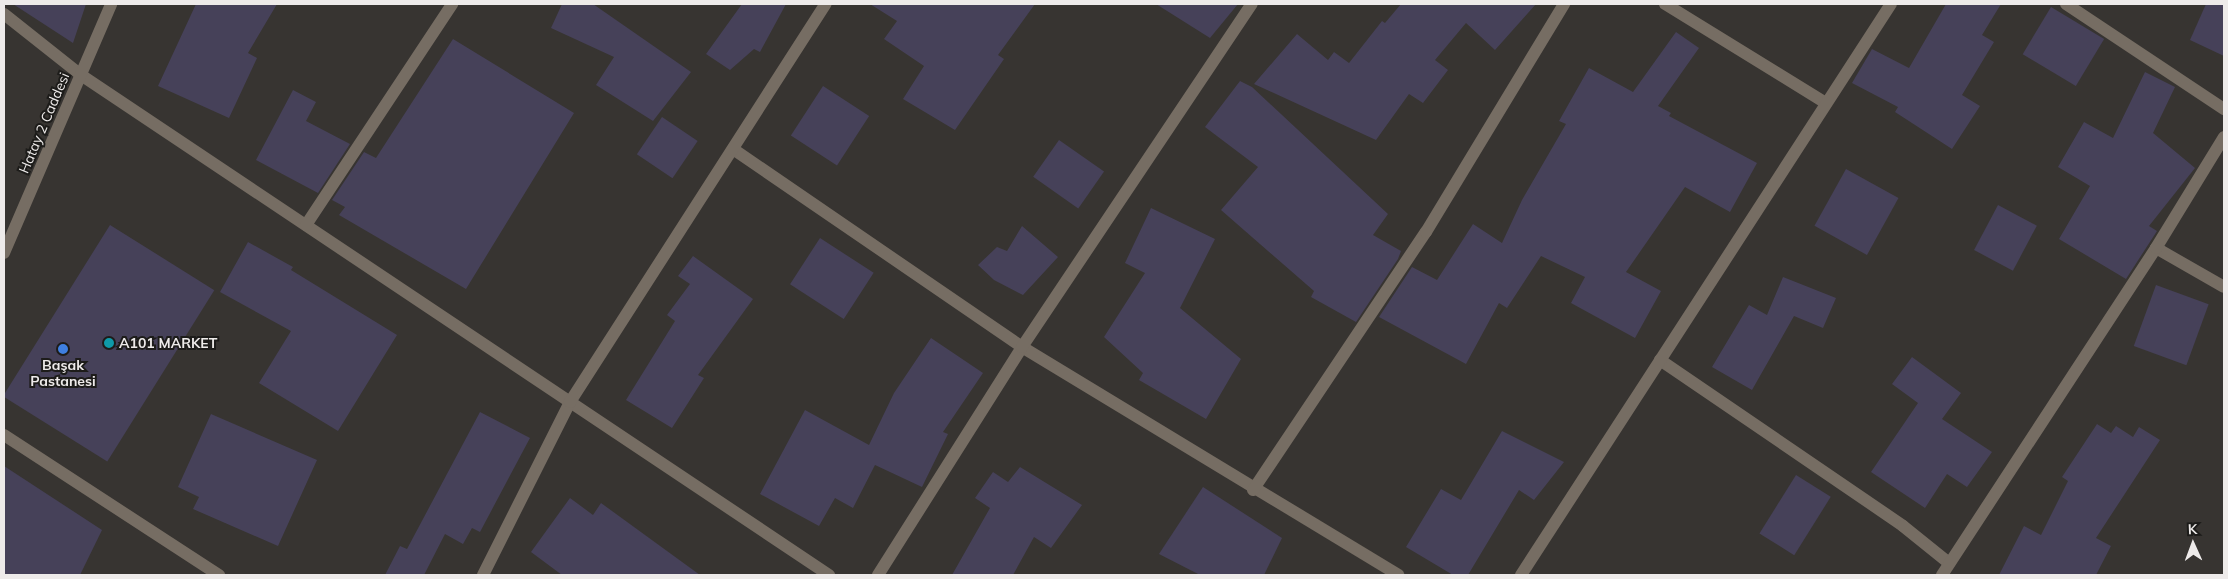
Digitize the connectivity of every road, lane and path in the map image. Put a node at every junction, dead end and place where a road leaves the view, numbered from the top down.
1 (111, 4) edge
2 (452, 4) edge
3 (826, 4) edge
4 (1252, 4) edge
5 (1564, 4) edge
6 (1665, 4) edge
7 (1891, 4) edge
8 (2066, 4) edge
9 (4, 14) edge
10 (80, 74) junction
11 (1826, 103) junction
12 (2224, 109) edge
13 (2224, 137) edge
14 (734, 148) junction
15 (306, 225) junction
16 (2156, 248) junction
17 (4, 253) edge
18 (2224, 287) edge
19 (1022, 347) junction
20 (1660, 360) junction
21 (570, 402) junction
22 (4, 434) edge
23 (1254, 490) junction
24 (1949, 563) junction
25 (219, 575) edge
26 (483, 575) edge
27 (829, 575) edge
28 (878, 575) edge
29 (1398, 575) edge
30 (1521, 575) edge
31 (1942, 575) edge

1 - 10 street, Hatay 2 Caddesi
2 - 15 street
3 - 14 street
4 - 19 street
5 - 23 street
6 - 11 street
7 - 11 street
8 - 12 street
9 - 10 street
10 - 15 street
10 - 17 street, Hatay 2 Caddesi
11 - 20 street
13 - 16 street
14 - 19 street
14 - 21 street
15 - 21 street
16 - 18 street
16 - 24 street
19 - 23 street
19 - 28 street
20 - 24 street
20 - 30 street
21 - 26 street
21 - 27 street
22 - 25 street
23 - 29 street
24 - 31 street

